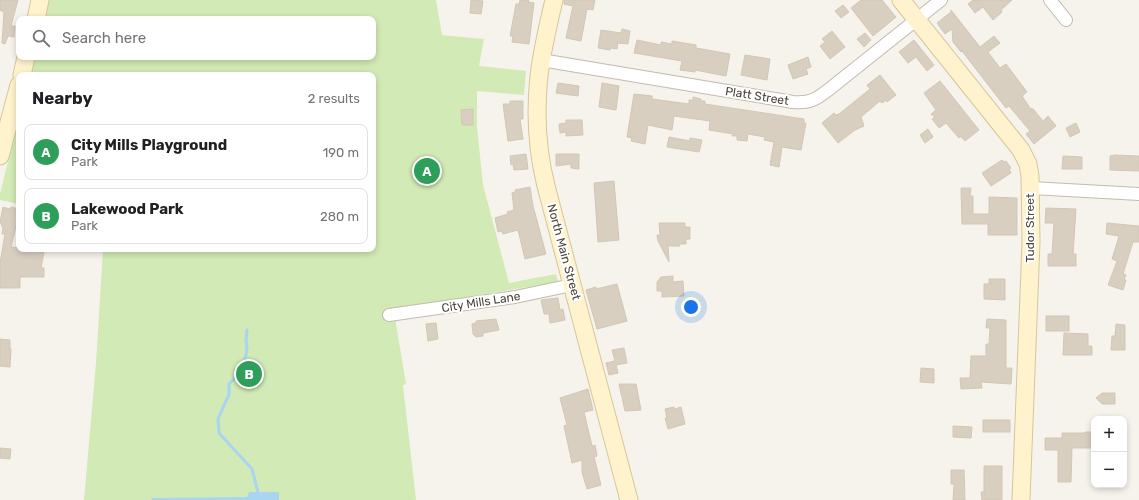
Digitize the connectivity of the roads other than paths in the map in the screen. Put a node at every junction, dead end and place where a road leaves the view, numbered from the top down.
1 (40, 0) edge
2 (554, 0) edge
3 (901, 0) edge
4 (941, 0) edge
5 (1050, 0) edge
6 (37, 16) edge
7 (916, 20) junction
8 (1066, 20) dead end
9 (25, 60) edge
10 (541, 60) junction
11 (23, 72) edge
12 (16, 96) edge
13 (0, 156) edge
14 (1031, 188) junction
15 (1139, 194) edge
16 (572, 285) junction
17 (389, 315) dead end
18 (629, 500) edge
19 (1020, 500) edge

1 - 6 street
2 - 10 street, North Main Street
3 - 7 street, Tudor Street
4 - 7 street, Platt Street
5 - 8 street
7 - 10 street, Platt Street
7 - 14 street, Tudor Street
9 - 11 street
10 - 16 street, North Main Street
12 - 13 street
14 - 15 street
14 - 19 street, Tudor Street
16 - 17 street, City Mills Lane
16 - 18 street, North Main Street

